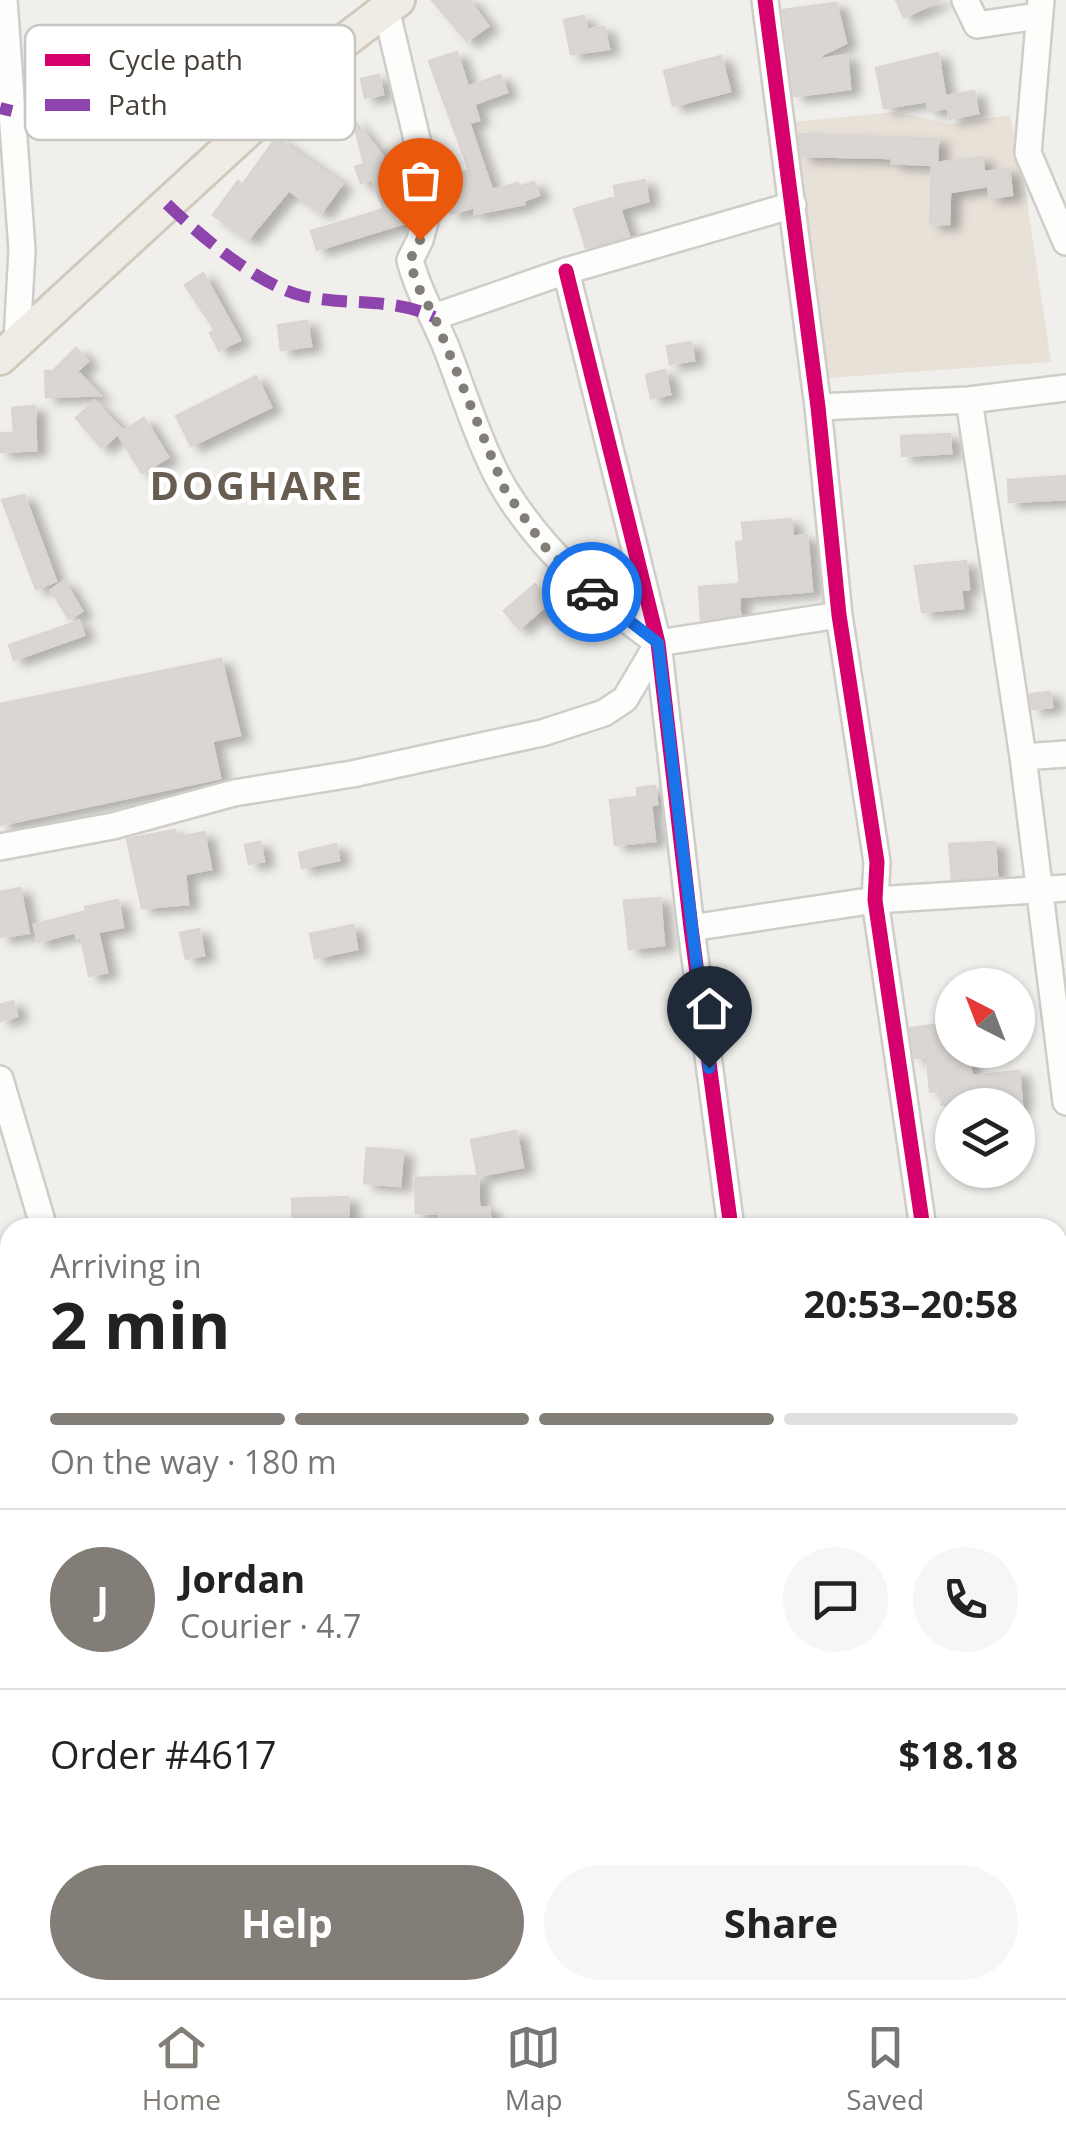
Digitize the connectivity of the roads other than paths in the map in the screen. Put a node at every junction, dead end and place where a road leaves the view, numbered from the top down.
1 (4, 0) edge
2 (764, 0) edge
3 (965, 0) edge
4 (392, 4) edge
5 (1039, 8) edge
6 (355, 32) edge
7 (240, 140) edge
8 (793, 205) junction
9 (1066, 242) edge
10 (566, 271) junction
11 (434, 316) junction
12 (8, 349) edge
13 (1066, 388) edge
14 (970, 400) junction
15 (818, 407) junction
16 (839, 615) junction
17 (658, 643) junction
18 (1066, 754) edge
19 (1023, 757) junction
20 (0, 847) edge
21 (1066, 888) edge
22 (1038, 891) junction
23 (875, 900) junction
24 (690, 928) junction
25 (0, 1078) edge
26 (1066, 1102) edge
27 (11, 1152) edge
28 (40, 1218) edge
29 (730, 1218) edge
30 (922, 1218) edge

1 - 12 street
2 - 8 street
3 - 5 street
4 - 6 main road
4 - 11 street
5 - 9 street
7 - 12 main road
8 - 10 street
8 - 15 street
10 - 11 street
10 - 17 street
11 - 17 street
13 - 14 street
14 - 15 street
14 - 19 street
15 - 16 street
16 - 17 street
16 - 23 street
17 - 20 street
17 - 24 street
18 - 19 street
19 - 22 street
21 - 22 street
22 - 23 street
22 - 26 street
23 - 24 street
23 - 30 street
24 - 29 street
25 - 27 street
27 - 28 street

